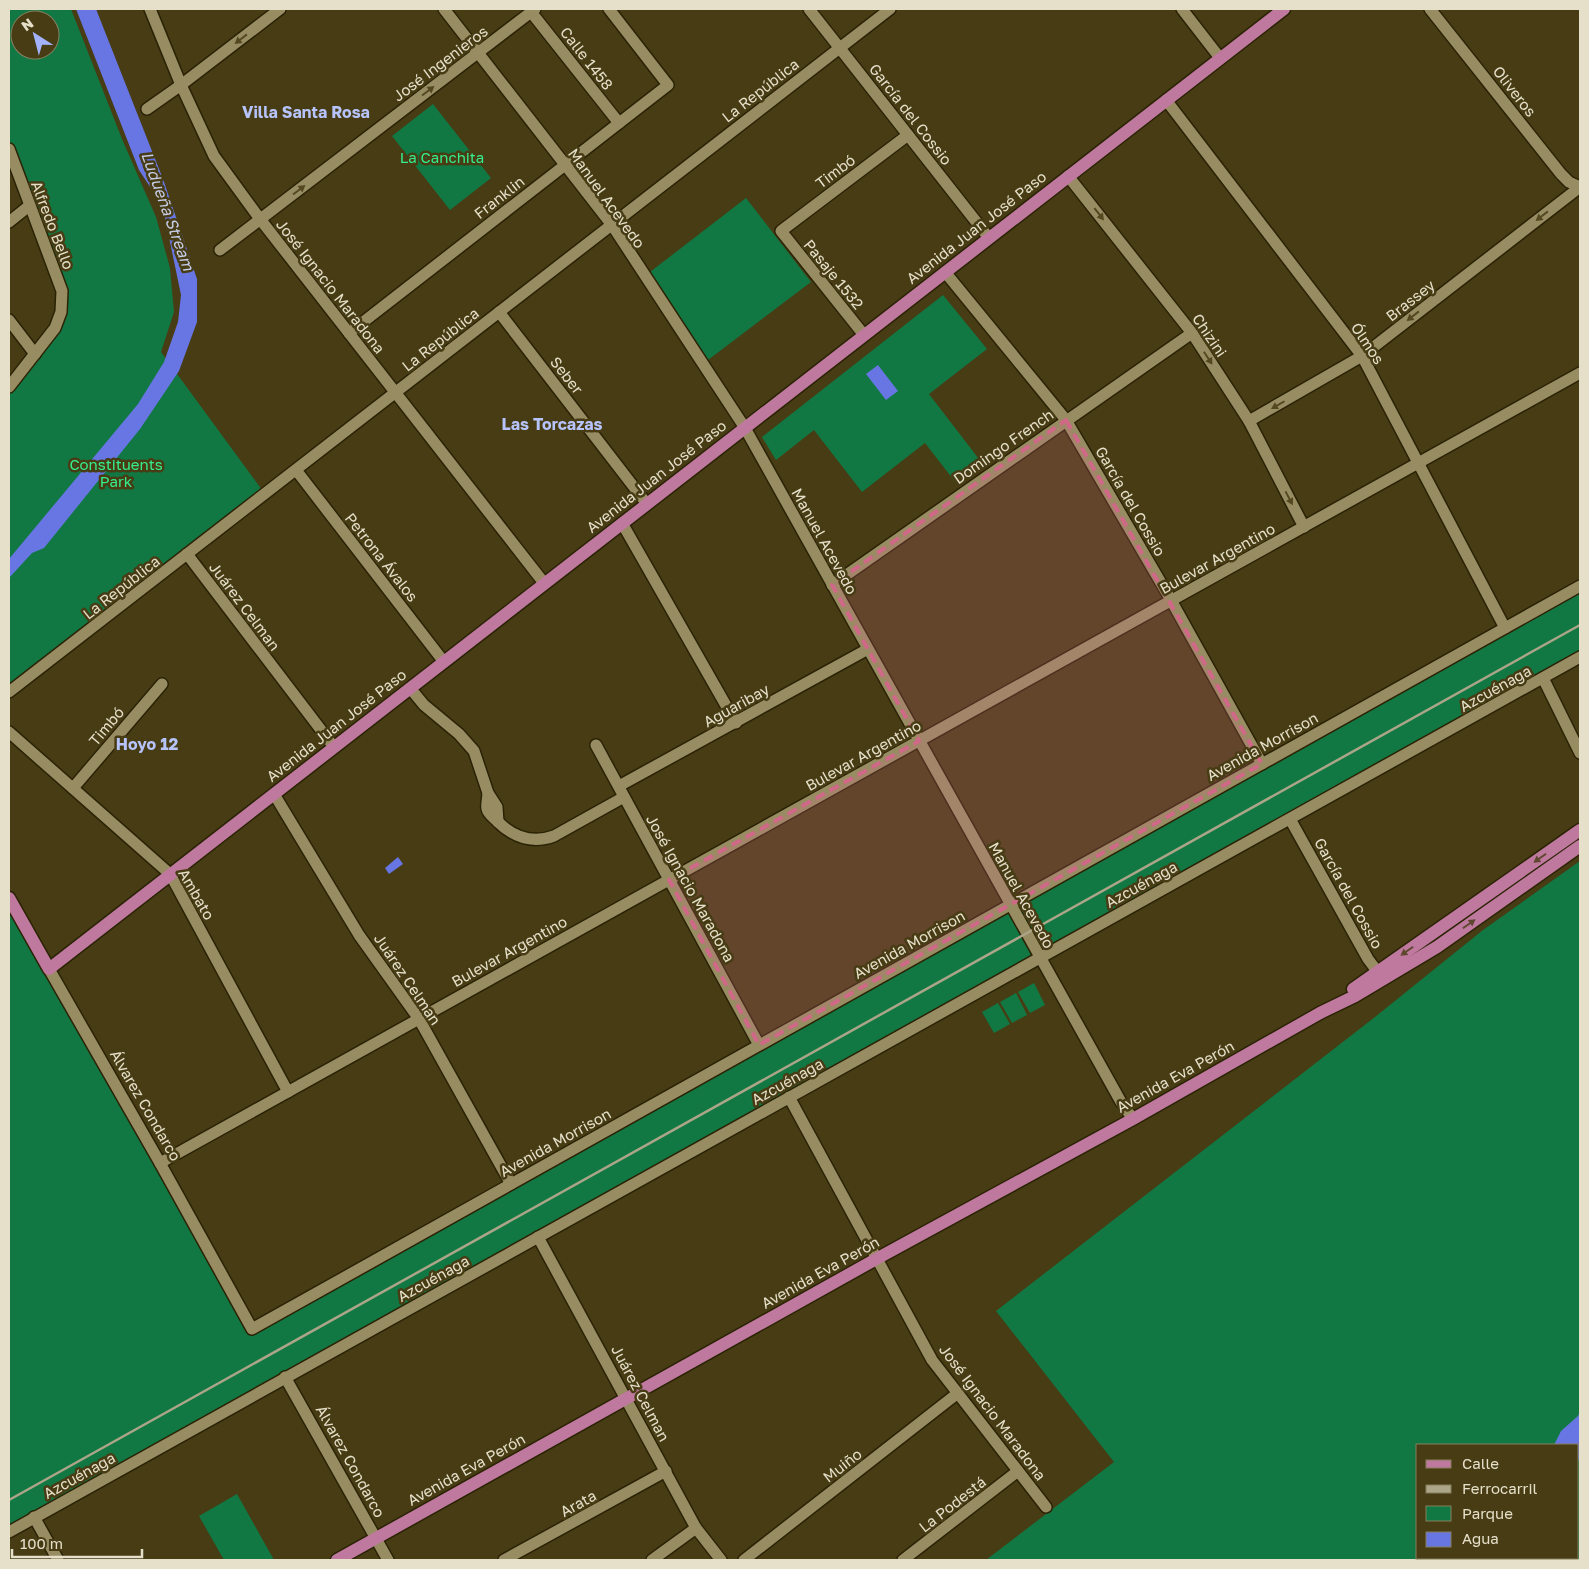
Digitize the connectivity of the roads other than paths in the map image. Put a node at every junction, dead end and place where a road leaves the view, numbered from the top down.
1 (150, 9) edge
2 (280, 9) edge
3 (444, 9) edge
4 (609, 9) edge
5 (809, 9) edge
6 (890, 9) edge
7 (1182, 9) edge
8 (1284, 9) edge
9 (1430, 9) edge
10 (533, 10) edge
11 (840, 48) junction
12 (478, 53) junction
13 (1220, 58) junction
14 (181, 85) junction
15 (1166, 100) junction
16 (147, 109) dead end
17 (619, 122) junction
18 (908, 135) junction
19 (9, 149) edge
20 (565, 165) junction
21 (1068, 176) junction
22 (1580, 187) edge
23 (30, 206) junction
24 (260, 219) junction
25 (9, 222) edge
26 (612, 225) junction
27 (781, 231) joint
28 (988, 238) junction
29 (220, 250) dead end
30 (945, 272) junction
31 (499, 312) junction
32 (9, 320) edge
33 (349, 332) junction
34 (1192, 333) junction
35 (864, 335) junction
36 (35, 354) junction
37 (1362, 356) junction
38 (1580, 373) edge
39 (9, 387) edge
40 (395, 392) junction
41 (1066, 420) junction
42 (1248, 421) junction
43 (745, 428) junction
44 (1418, 463) junction
45 (296, 470) junction
46 (647, 504) junction
47 (622, 523) junction
48 (1304, 527) junction
49 (188, 554) junction
50 (544, 583) junction
51 (832, 584) junction
52 (1580, 586) edge
53 (1171, 600) junction
54 (1505, 628) junction
55 (868, 649) junction
56 (1580, 658) edge
57 (444, 662) junction
58 (1543, 678) junction
59 (162, 684) dead end
60 (410, 688) junction
61 (9, 692) edge
62 (736, 723) junction
63 (9, 732) edge
64 (919, 741) junction
65 (596, 745) dead end
66 (334, 747) junction
67 (1580, 752) edge
68 (1262, 764) junction
69 (618, 786) junction
70 (74, 788) junction
71 (274, 794) junction
72 (624, 797) junction
73 (1290, 819) junction
74 (1580, 830) edge
75 (1580, 846) edge
76 (170, 874) junction
77 (669, 880) junction
78 (9, 898) edge
79 (1010, 904) junction
80 (1041, 957) junction
81 (48, 969) junction
82 (1381, 976) junction
83 (419, 1019) junction
84 (759, 1045) junction
85 (288, 1092) junction
86 (789, 1097) junction
87 (1133, 1119) junction
88 (160, 1163) junction
89 (511, 1184) junction
90 (538, 1237) junction
91 (878, 1258) junction
92 (252, 1329) joint
93 (285, 1377) junction
94 (958, 1393) junction
95 (626, 1398) junction
96 (666, 1471) junction
97 (1018, 1471) junction
98 (1046, 1506) dead end
99 (34, 1517) junction
100 (696, 1528) junction
101 (9, 1532) edge
102 (376, 1538) junction
103 (58, 1560) edge
104 (337, 1560) edge
105 (388, 1560) edge
106 (504, 1560) edge
107 (652, 1560) edge
108 (721, 1560) edge
109 (744, 1560) edge
110 (903, 1560) edge

1 - 14 street, José Ignacio Maradona
2 -> 14 street
3 - 12 street, Manuel Acevedo
4 - 17 street, Franklin
5 - 11 street, García del Cossio
6 - 11 street, La República
7 - 13 street
8 - 13 main road, Avenida Juan José Paso
9 - 22 street, Oliveros
10 - 12 street, José Ingenieros
10 - 17 street, Calle 1458
11 - 18 street, García del Cossio
11 - 26 street, La República
12 - 20 street, Manuel Acevedo
24 -> 12 street, José Ingenieros
13 - 15 main road, Avenida Juan José Paso
14 - 16 street
14 - 24 street, José Ignacio Maradona
15 - 21 main road, Avenida Juan José Paso
15 - 37 street, Ólmos
17 - 20 street, Franklin
18 - 27 street, Timbó
18 - 28 street, García del Cossio
19 - 23 street, Alfredo Bello
20 - 26 street, Manuel Acevedo
20 - 33 street, Franklin
21 - 28 main road, Avenida Juan José Paso
21 -> 34 street, Chizini
22 -> 37 street, Brassey
23 - 25 street
23 - 36 street, Alfredo Bello
24 - 29 street, José Ingenieros
24 - 33 street, José Ignacio Maradona
26 - 31 street, La República
26 - 43 street, Manuel Acevedo
27 - 35 street, Pasaje 1532
28 - 30 main road, Avenida Juan José Paso
30 - 35 main road, Avenida Juan José Paso
30 - 41 street, García del Cossio
31 - 40 street, La República
31 - 46 street, Seber
32 - 36 street
33 - 40 street, José Ignacio Maradona
34 - 41 street, Domingo French
34 -> 42 street, Chizini
35 - 43 main road, Avenida Juan José Paso
36 - 39 street
37 -> 42 street, Brassey
37 - 44 street, Ólmos
38 - 44 street, Bulevar Argentino
40 - 45 street, La República
40 - 50 street, José Ignacio Maradona
41 - 51 street, Domingo French
41 - 53 street, García del Cossio
42 -> 48 street, Chizini
43 - 46 main road, Avenida Juan José Paso
43 - 51 street, Manuel Acevedo
44 - 48 street, Bulevar Argentino
44 - 54 street, Ólmos
45 - 49 street, La República
45 - 57 street, Petrona Ávalos
46 - 47 main road, Avenida Juan José Paso
47 - 50 main road, Avenida Juan José Paso
47 - 62 street
48 - 53 street, Bulevar Argentino
49 - 61 street, La República
49 - 66 street, Juárez Celman
50 - 57 main road, Avenida Juan José Paso
51 - 55 street, Manuel Acevedo
52 - 54 street, Avenida Morrison
53 - 64 street, Bulevar Argentino
53 - 68 street, García del Cossio
54 - 68 street, Avenida Morrison
55 - 62 street, Aguaribay
55 - 64 street, Manuel Acevedo
56 - 58 street, Azcuénaga
57 - 60 main road, Avenida Juan José Paso
58 - 67 street
58 - 73 street, Azcuénaga
59 - 70 street, Timbó
60 - 66 main road, Avenida Juan José Paso
60 - 72 street
62 - 69 street, Aguaribay
63 - 70 street, Ambato
64 - 77 street, Bulevar Argentino
64 - 79 street, Manuel Acevedo
65 - 69 street, José Ignacio Maradona
66 - 71 main road, Avenida Juan José Paso
68 - 79 street, Avenida Morrison
69 - 72 street, José Ignacio Maradona
70 - 76 street, Ambato
71 - 76 main road, Avenida Juan José Paso
71 - 83 street, Juárez Celman
72 - 77 street, José Ignacio Maradona
73 - 80 street, Azcuénaga
73 - 82 street, García del Cossio
74 -> 82 main road, Avenida Eva Perón
82 -> 75 main road, Avenida Eva Perón
76 - 81 main road, Avenida Juan José Paso
76 - 85 street, Ambato
77 - 83 street, Bulevar Argentino
77 - 84 street, José Ignacio Maradona
78 - 81 main road, Álvarez Condarco
79 - 80 street, Manuel Acevedo
79 - 84 street, Avenida Morrison
80 - 86 street, Azcuénaga
80 - 87 street, Manuel Acevedo
81 - 88 street, Álvarez Condarco
82 - 87 main road, Avenida Eva Perón
83 - 85 street, Bulevar Argentino
83 - 89 street, Juárez Celman
84 - 89 street, Avenida Morrison
85 - 88 street, Bulevar Argentino
86 - 90 street, Azcuénaga
86 - 91 street, José Ignacio Maradona
87 - 91 main road, Avenida Eva Perón
88 - 92 street, Álvarez Condarco
89 - 92 street, Avenida Morrison
90 - 93 street, Azcuénaga
90 - 95 street, Juárez Celman
91 - 94 street, José Ignacio Maradona
91 - 95 main road, Avenida Eva Perón
93 - 99 street, Azcuénaga
93 - 102 street, Álvarez Condarco
94 - 97 street, José Ignacio Maradona
94 - 109 street, Muiño
95 - 96 street, Juárez Celman
95 - 102 main road, Avenida Eva Perón
96 - 100 street, Juárez Celman
96 - 106 street, Arata
97 - 98 street, José Ignacio Maradona
97 - 110 street, La Podestá
99 - 101 street, Azcuénaga
99 - 103 street
100 - 107 street
100 - 108 street, Juárez Celman
102 - 104 main road, Avenida Eva Perón
102 - 105 street, Álvarez Condarco

